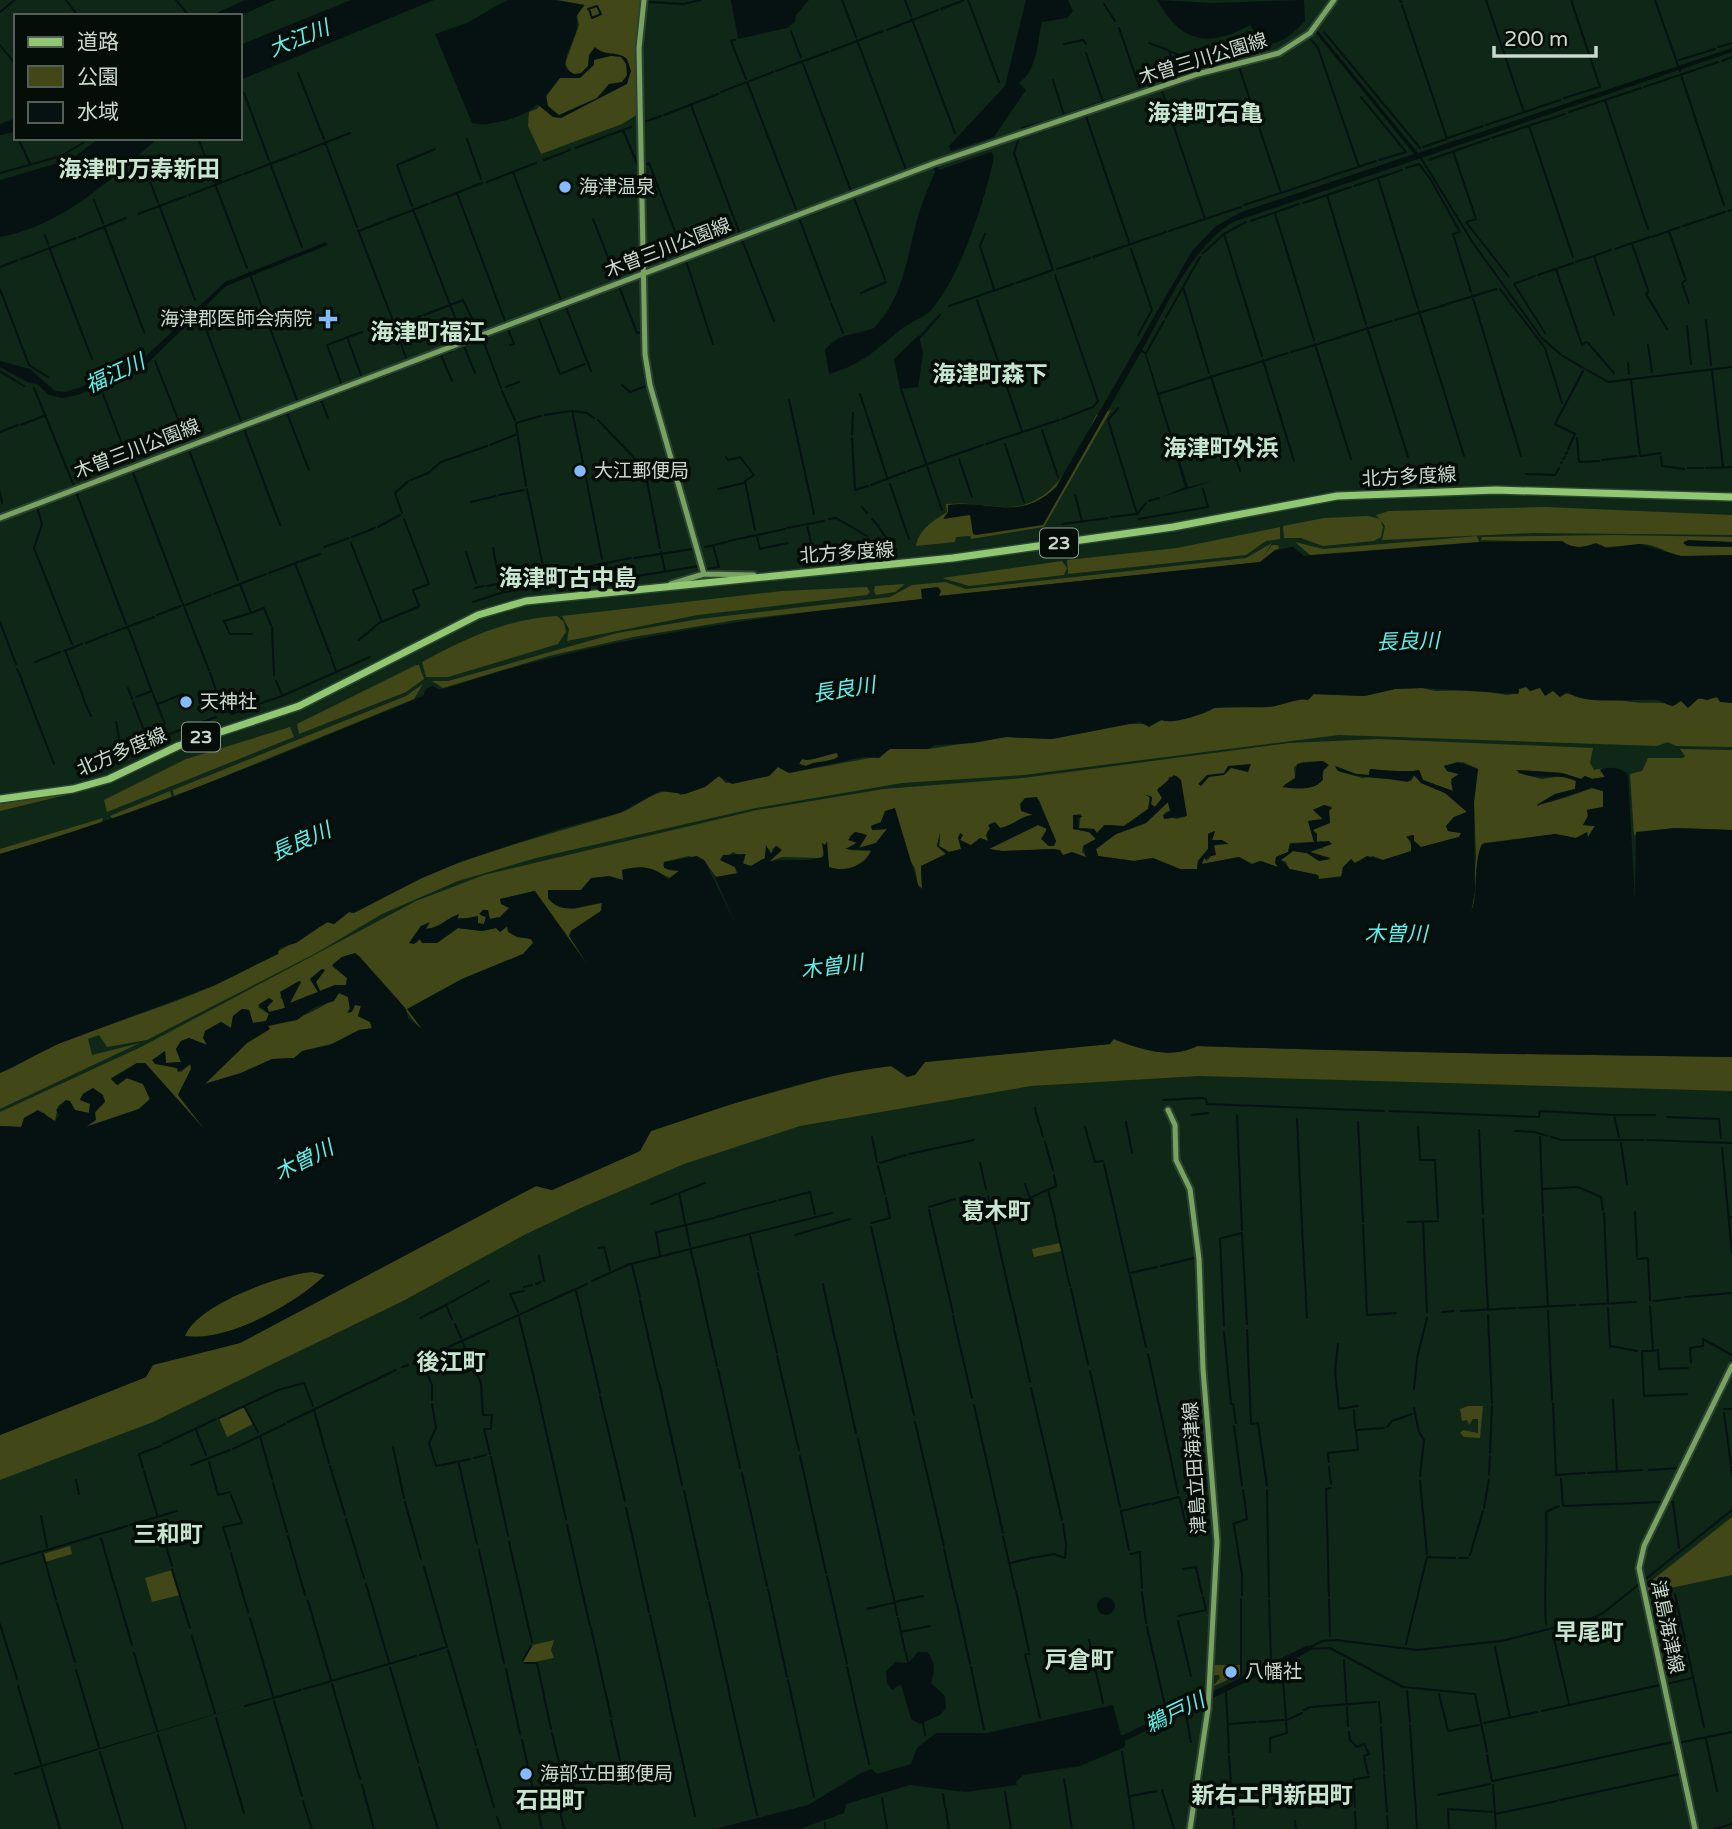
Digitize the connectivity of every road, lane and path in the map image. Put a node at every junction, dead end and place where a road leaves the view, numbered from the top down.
1 (644, 0) edge
2 (1334, 0) edge
3 (643, 274) junction
4 (1732, 497) edge
5 (0, 518) edge
6 (704, 574) junction
7 (771, 575) junction
8 (640, 592) junction
9 (0, 799) edge
10 (1168, 1110) dead end
11 (1732, 1366) edge
12 (1190, 1829) edge
13 (1695, 1829) edge

1 - 3 main road
2 - 3 main road, 木曽三川公園線
3 - 5 main road, 木曽三川公園線
3 - 6 main road
4 - 7 main road, 北方多度線 / 23
6 - 7 main road
6 - 8 main road
7 - 8 main road, 北方多度線 / 23
8 - 9 main road, 北方多度線 / 23
10 - 12 main road, 津島立田海津線
11 - 13 main road, 津島海津線

